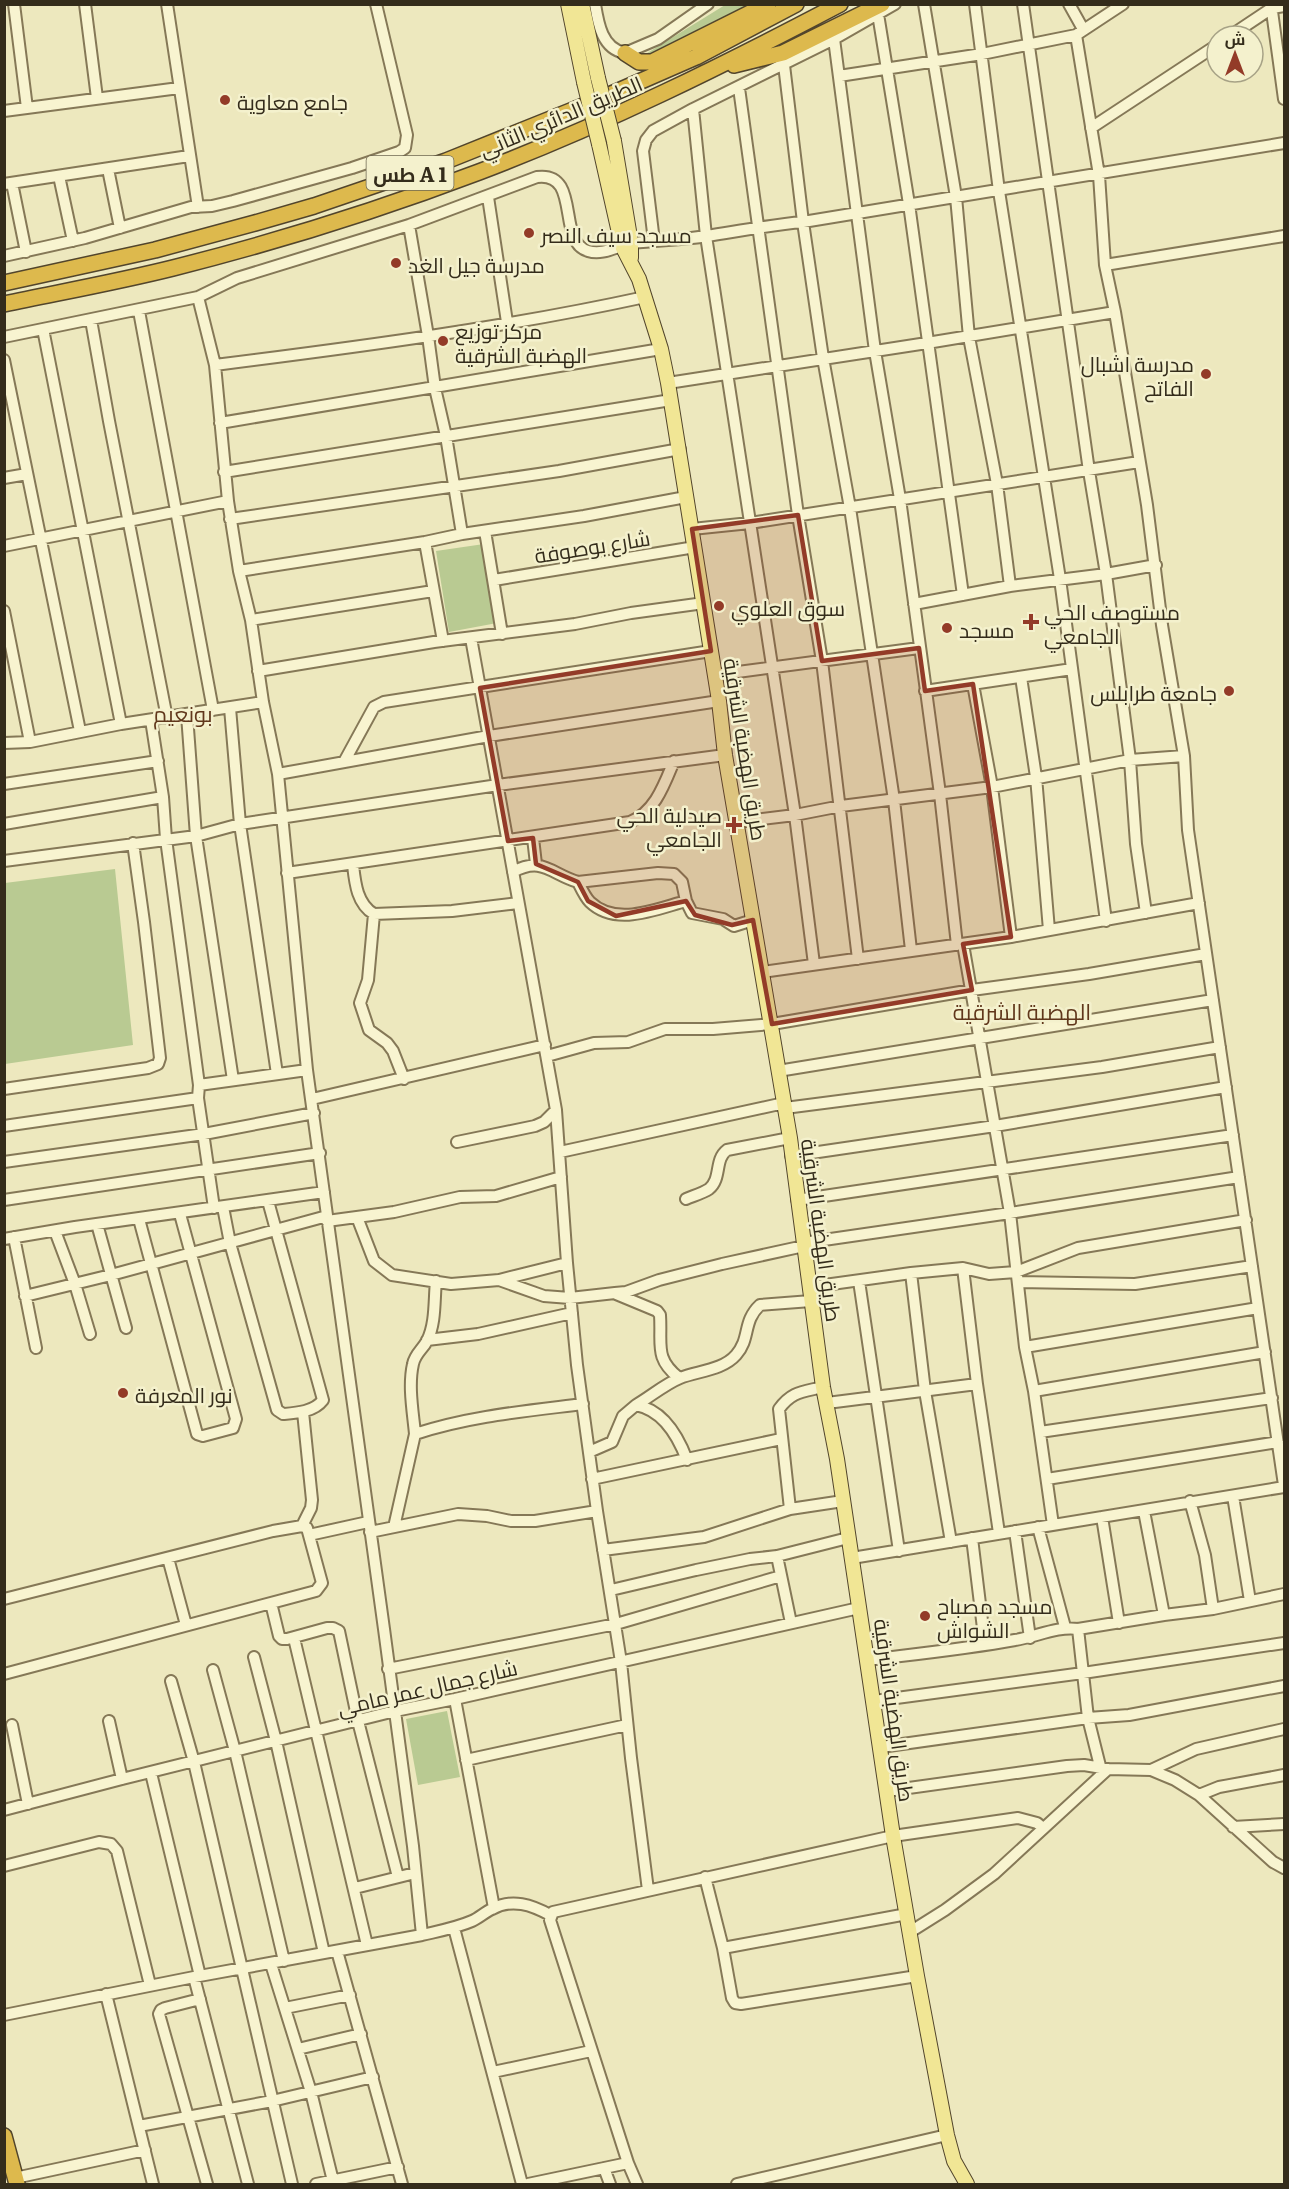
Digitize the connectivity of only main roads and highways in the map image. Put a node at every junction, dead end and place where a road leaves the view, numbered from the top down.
1 (568, 4) edge
2 (582, 4) edge
3 (768, 4) edge
4 (796, 4) edge
5 (840, 4) edge
6 (880, 9) edge
7 (625, 53) road end
8 (719, 67) junction
9 (626, 244) junction
10 (4, 283) edge
11 (4, 304) edge
12 (4, 2136) edge
13 (16, 2181) edge
14 (967, 2184) edge

1 - 9 main road, bridge
2 - 9 main road, bridge
3 - 7 highway
4 - 10 highway, الطريق الدائري الثاني / طس A 1
5 - 8 highway, الطريق الدائري الثاني / طس A 1
6 - 8 highway
8 - 11 highway, الطريق الدائري الثاني / طس A 1
9 - 14 main road, طريق الهضبة الشرقية
12 - 13 highway

